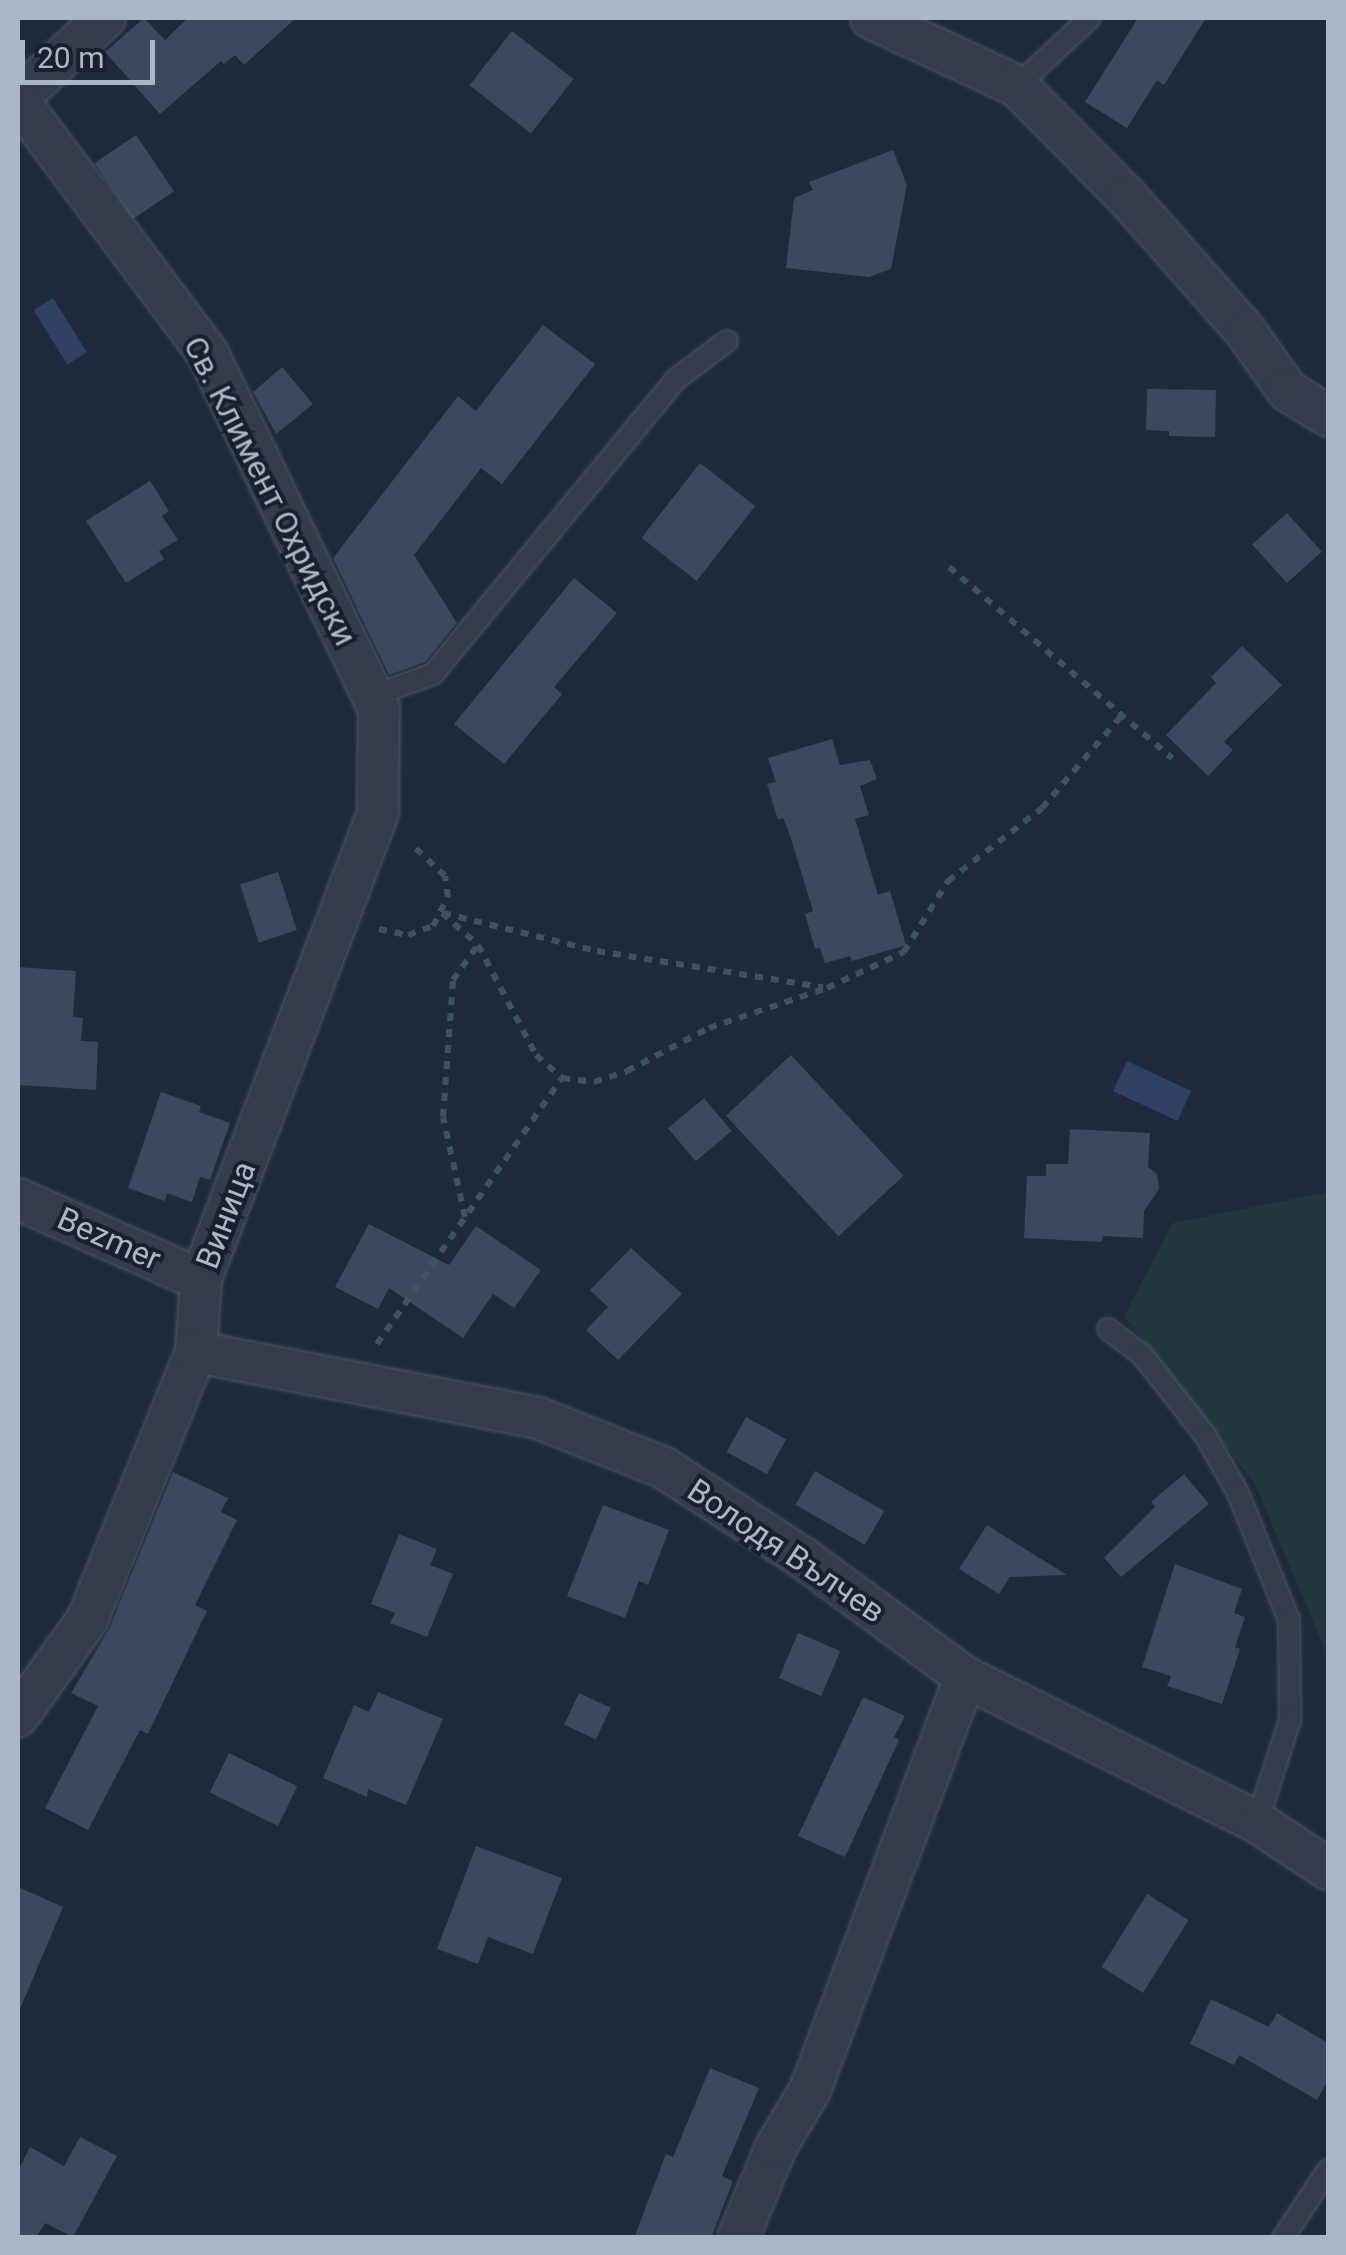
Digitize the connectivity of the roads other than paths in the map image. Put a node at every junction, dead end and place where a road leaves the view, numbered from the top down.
1 (105, 18) edge
2 (870, 18) edge
3 (1090, 18) edge
4 (1016, 86) junction
5 (18, 98) edge
6 (727, 341) dead end
7 (1328, 416) edge
8 (372, 696) junction
9 (378, 813) joint
10 (18, 1199) edge
11 (201, 1280) junction
12 (1108, 1329) dead end
13 (196, 1352) junction
14 (966, 1677) junction
15 (18, 1716) edge
16 (1257, 1822) junction
17 (1328, 1869) edge
18 (1328, 2170) edge
19 (738, 2238) edge
20 (1283, 2238) edge

1 - 5 street
2 - 4 street
3 - 4 lane
4 - 7 street
5 - 8 street, Св. Климент Охридски
6 - 8 lane
8 - 9 street, Св. Климент Охридски
9 - 11 street, Виница
10 - 11 street, Bezmer
11 - 13 street, Виница
12 - 16 lane
13 - 14 street, Володя Вълчев
13 - 15 street, Виница
14 - 16 street, Володя Вълчев
14 - 19 street
16 - 17 street, Володя Вълчев
18 - 20 lane

